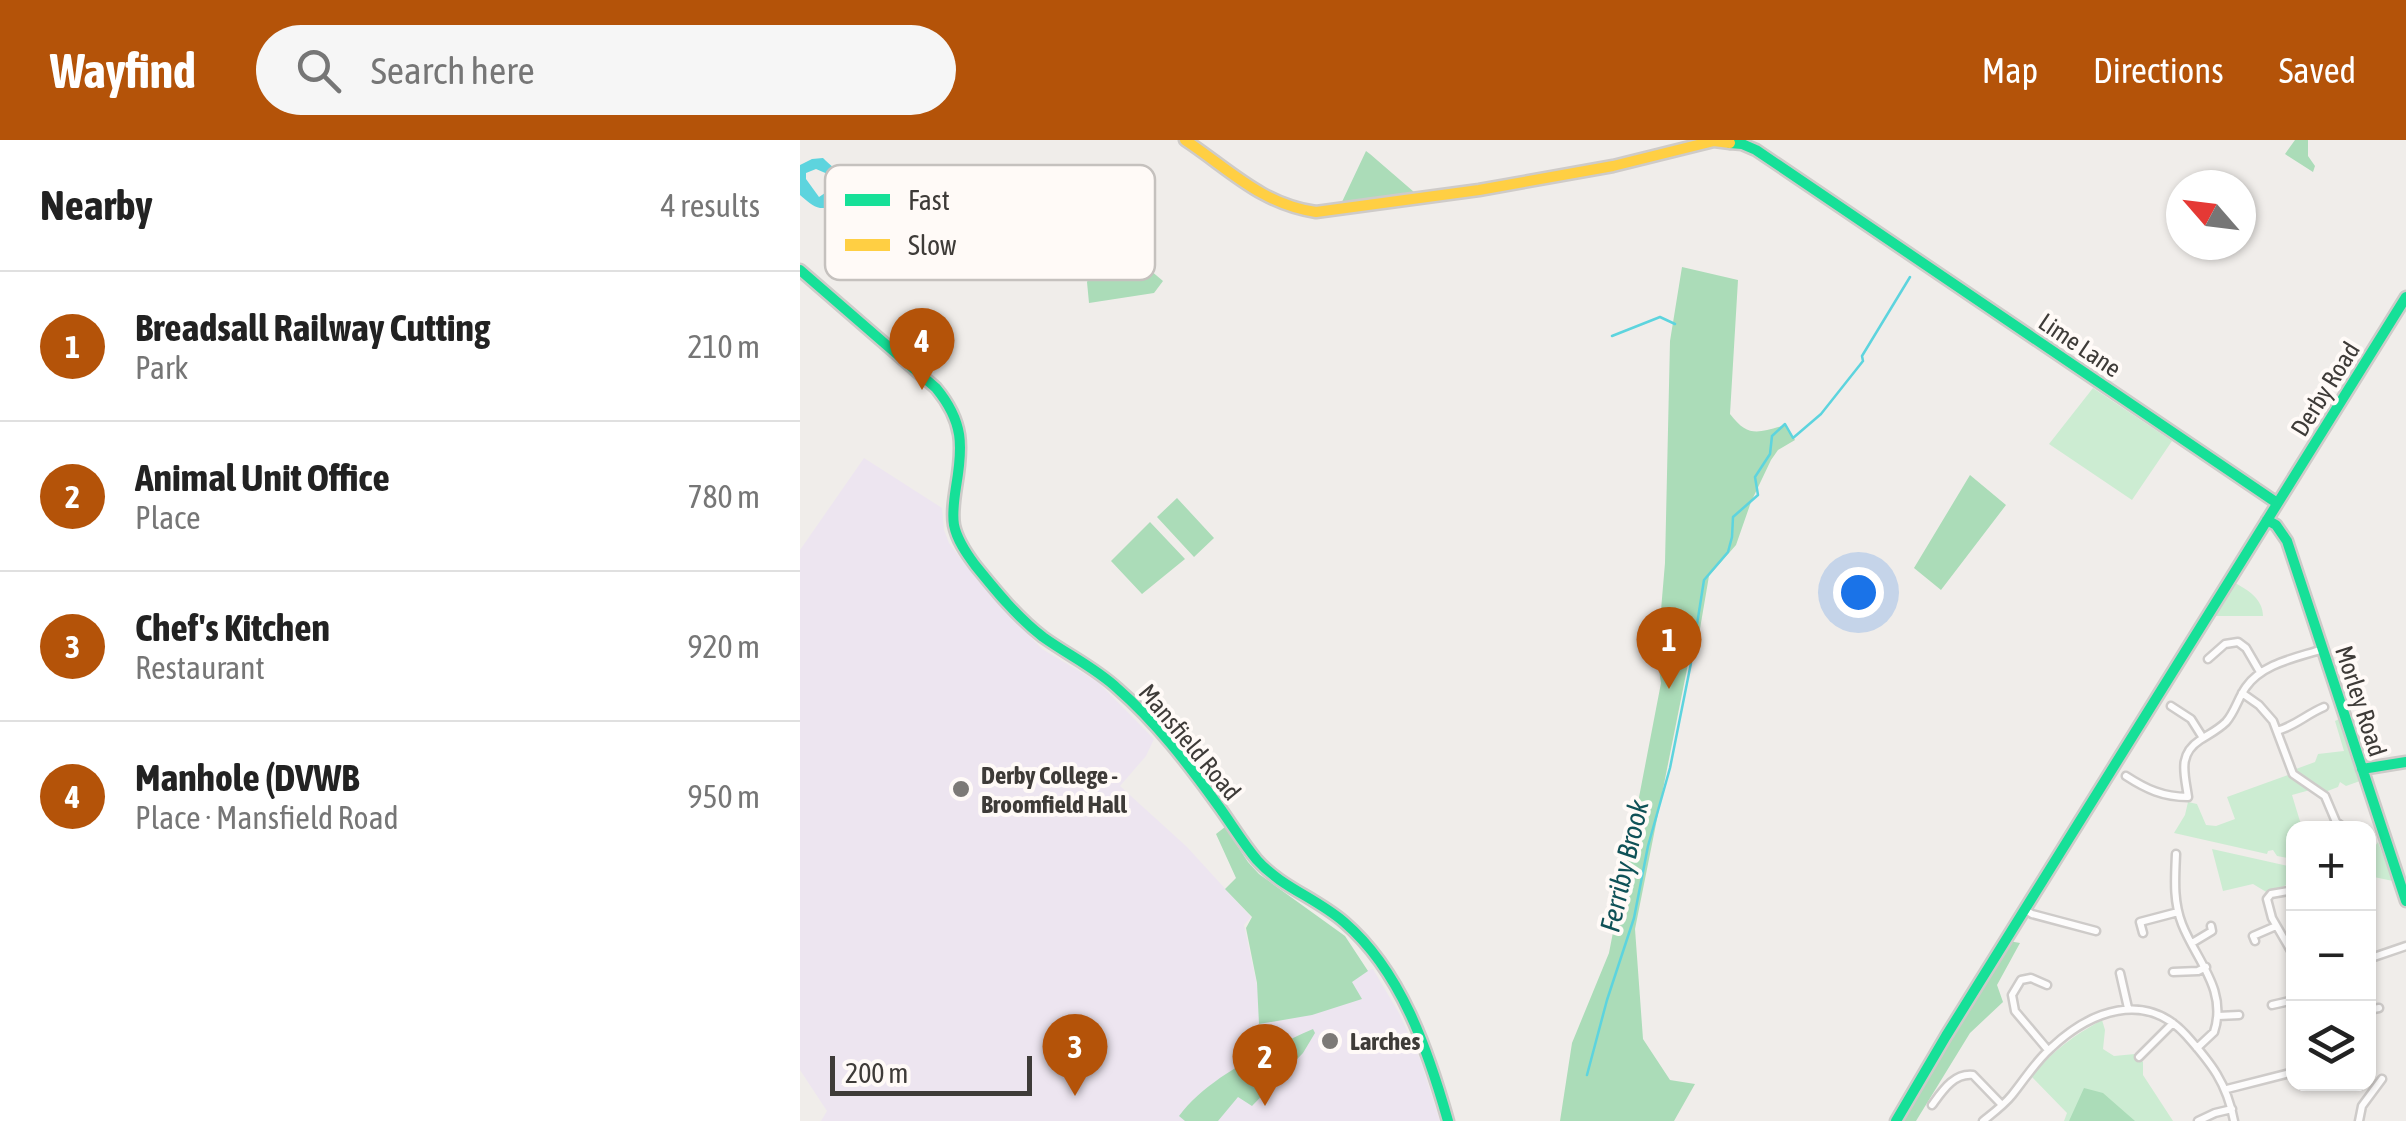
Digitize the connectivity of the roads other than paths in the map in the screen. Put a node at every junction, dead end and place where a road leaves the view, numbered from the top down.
1 (1186, 140) edge
2 (800, 270) edge
3 (2406, 296) edge
4 (2277, 503) junction
5 (2267, 520) junction
6 (2323, 649) junction
7 (2208, 660) dead end
8 (2260, 672) junction
9 (2242, 692) junction
10 (2171, 706) dead end
11 (2324, 706) dead end
12 (2277, 731) junction
13 (2202, 738) junction
14 (2406, 762) edge
15 (2362, 768) junction
16 (2126, 776) dead end
17 (2336, 821) edge
18 (2176, 854) dead end
19 (2286, 891) edge
20 (2406, 901) edge
21 (2024, 909) junction
22 (2178, 912) junction
23 (2212, 926) dead end
24 (2276, 926) junction
25 (2096, 931) dead end
26 (2143, 933) dead end
27 (2255, 941) dead end
28 (2192, 943) junction
29 (2286, 943) edge
30 (2406, 946) edge
31 (2376, 955) edge
32 (2206, 967) junction
33 (2174, 972) dead end
34 (2120, 973) dead end
35 (2047, 985) dead end
36 (2290, 1001) edge
37 (2272, 1005) dead end
38 (2128, 1008) junction
39 (2379, 1008) dead end
40 (2376, 1009) edge
41 (2239, 1015) dead end
42 (2218, 1016) junction
43 (2174, 1022) junction
44 (2197, 1048) junction
45 (2048, 1050) junction
46 (2139, 1056) dead end
47 (2286, 1074) edge
48 (2382, 1079) dead end
49 (2226, 1089) junction
50 (1932, 1105) dead end
51 (2002, 1105) junction
52 (2232, 1109) junction
53 (1448, 1121) edge
54 (1896, 1121) edge
55 (1983, 1121) edge
56 (2198, 1121) edge
57 (2234, 1121) edge
58 (2360, 1121) edge

1 - 4 street, Lime Lane
2 - 53 street, Mansfield Road
3 - 4 street, Derby Road
4 - 5 street
5 - 6 street, Morley Road
5 - 21 street
6 - 8 street
6 - 15 street, Morley Road
7 - 8 street
8 - 9 street
9 - 12 street
9 - 13 street
10 - 13 street
11 - 12 street
12 - 17 street
13 - 16 street
14 - 15 street
15 - 20 street, Morley Road
18 - 22 street
19 - 24 street
21 - 25 street
21 - 54 street
22 - 26 street
22 - 28 street
23 - 28 street
24 - 27 street
24 - 29 street
28 - 32 street
30 - 31 street
32 - 33 street
32 - 42 street
34 - 38 street
35 - 45 street
36 - 37 street
38 - 43 street
38 - 45 street
39 - 40 street
41 - 42 street
42 - 44 street
43 - 44 street
43 - 46 street
44 - 49 street
45 - 51 street
47 - 49 street
48 - 58 street
49 - 52 street
50 - 51 street
51 - 55 street
52 - 56 street
52 - 57 street

